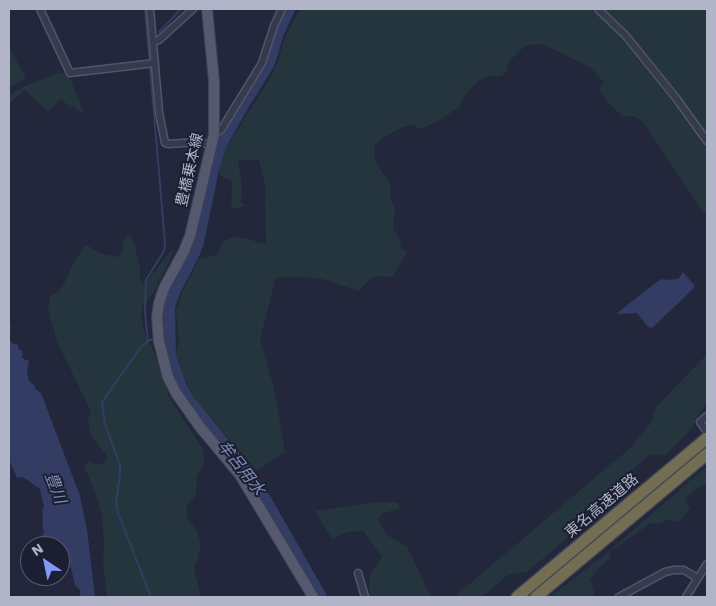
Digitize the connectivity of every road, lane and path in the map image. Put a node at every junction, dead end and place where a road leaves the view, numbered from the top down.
1 (40, 9) edge
2 (150, 9) edge
3 (193, 9) edge
4 (207, 9) edge
5 (282, 9) edge
6 (598, 9) edge
7 (153, 42) junction
8 (154, 63) junction
9 (214, 134) junction
10 (707, 141) edge
11 (211, 145) junction
12 (707, 416) edge
13 (707, 432) edge
14 (707, 438) edge
15 (707, 454) edge
16 (707, 564) edge
17 (358, 573) dead end
18 (697, 578) junction
19 (313, 597) edge
20 (365, 597) edge
21 (517, 597) edge
22 (536, 597) edge
23 (619, 597) edge
24 (686, 597) edge

1 - 8 street
2 - 7 street
3 - 7 street
4 - 9 main road, 豊橋乗本線
5 - 9 street
6 - 10 street
7 - 8 street
8 - 11 street
9 - 11 main road, 豊橋乗本線
11 - 19 main road, 豊橋乗本線
12 - 13 street
14 - 21 highway, 東名高速道路
15 - 22 highway, 東名高速道路
16 - 18 street
17 - 20 street
18 - 23 street
18 - 24 street

